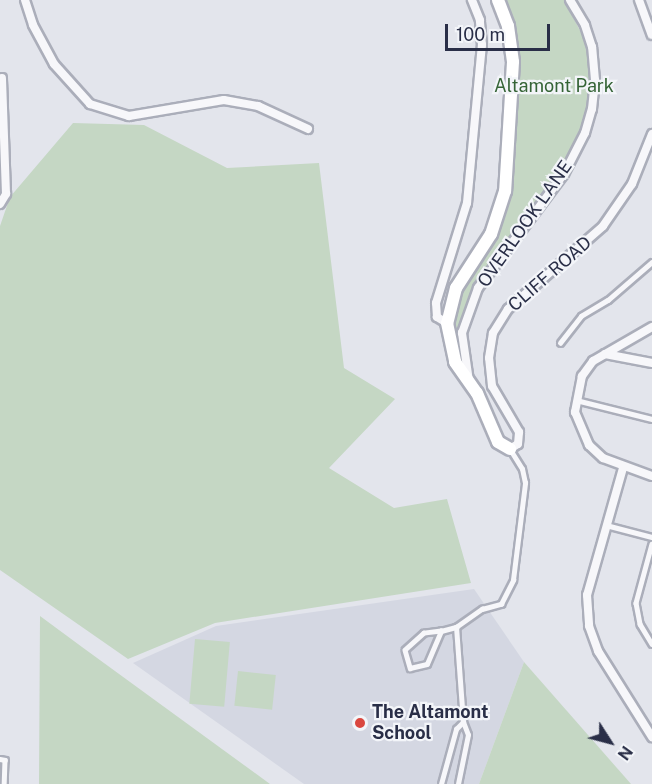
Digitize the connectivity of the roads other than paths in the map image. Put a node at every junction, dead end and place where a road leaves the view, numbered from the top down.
1 (25, 0) edge
2 (472, 0) edge
3 (498, 0) edge
4 (570, 0) edge
5 (639, 0) edge
6 (652, 35) edge
7 (2, 78) dead end
8 (308, 129) dead end
9 (652, 134) edge
10 (0, 204) edge
11 (652, 262) edge
12 (447, 323) junction
13 (652, 327) edge
14 (560, 343) dead end
15 (605, 354) junction
16 (652, 363) edge
17 (470, 381) junction
18 (576, 400) junction
19 (652, 419) edge
20 (510, 449) junction
21 (623, 468) junction
22 (652, 476) edge
23 (606, 525) junction
24 (652, 537) edge
25 (652, 544) edge
26 (456, 627) junction
27 (441, 631) junction
28 (652, 644) edge
29 (463, 722) junction
30 (652, 737) edge
31 (0, 759) edge
32 (4, 784) edge
33 (441, 784) edge
34 (458, 784) edge

1 - 8 street
2 - 12 street
3 - 12 street
4 - 17 street, OVERLOOK LANE
5 - 6 street
7 - 10 street
9 - 20 street, CLIFF ROAD
11 - 14 lane
12 - 17 street
13 - 15 street
15 - 16 street
15 - 18 street
17 - 20 street
18 - 19 lane
18 - 21 street
20 - 26 lane
21 - 22 street
21 - 23 street
23 - 24 lane
23 - 30 street
25 - 28 lane
26 - 27 lane
26 - 29 lane
27 - 27 lane
29 - 33 lane
29 - 34 lane
31 - 32 lane

